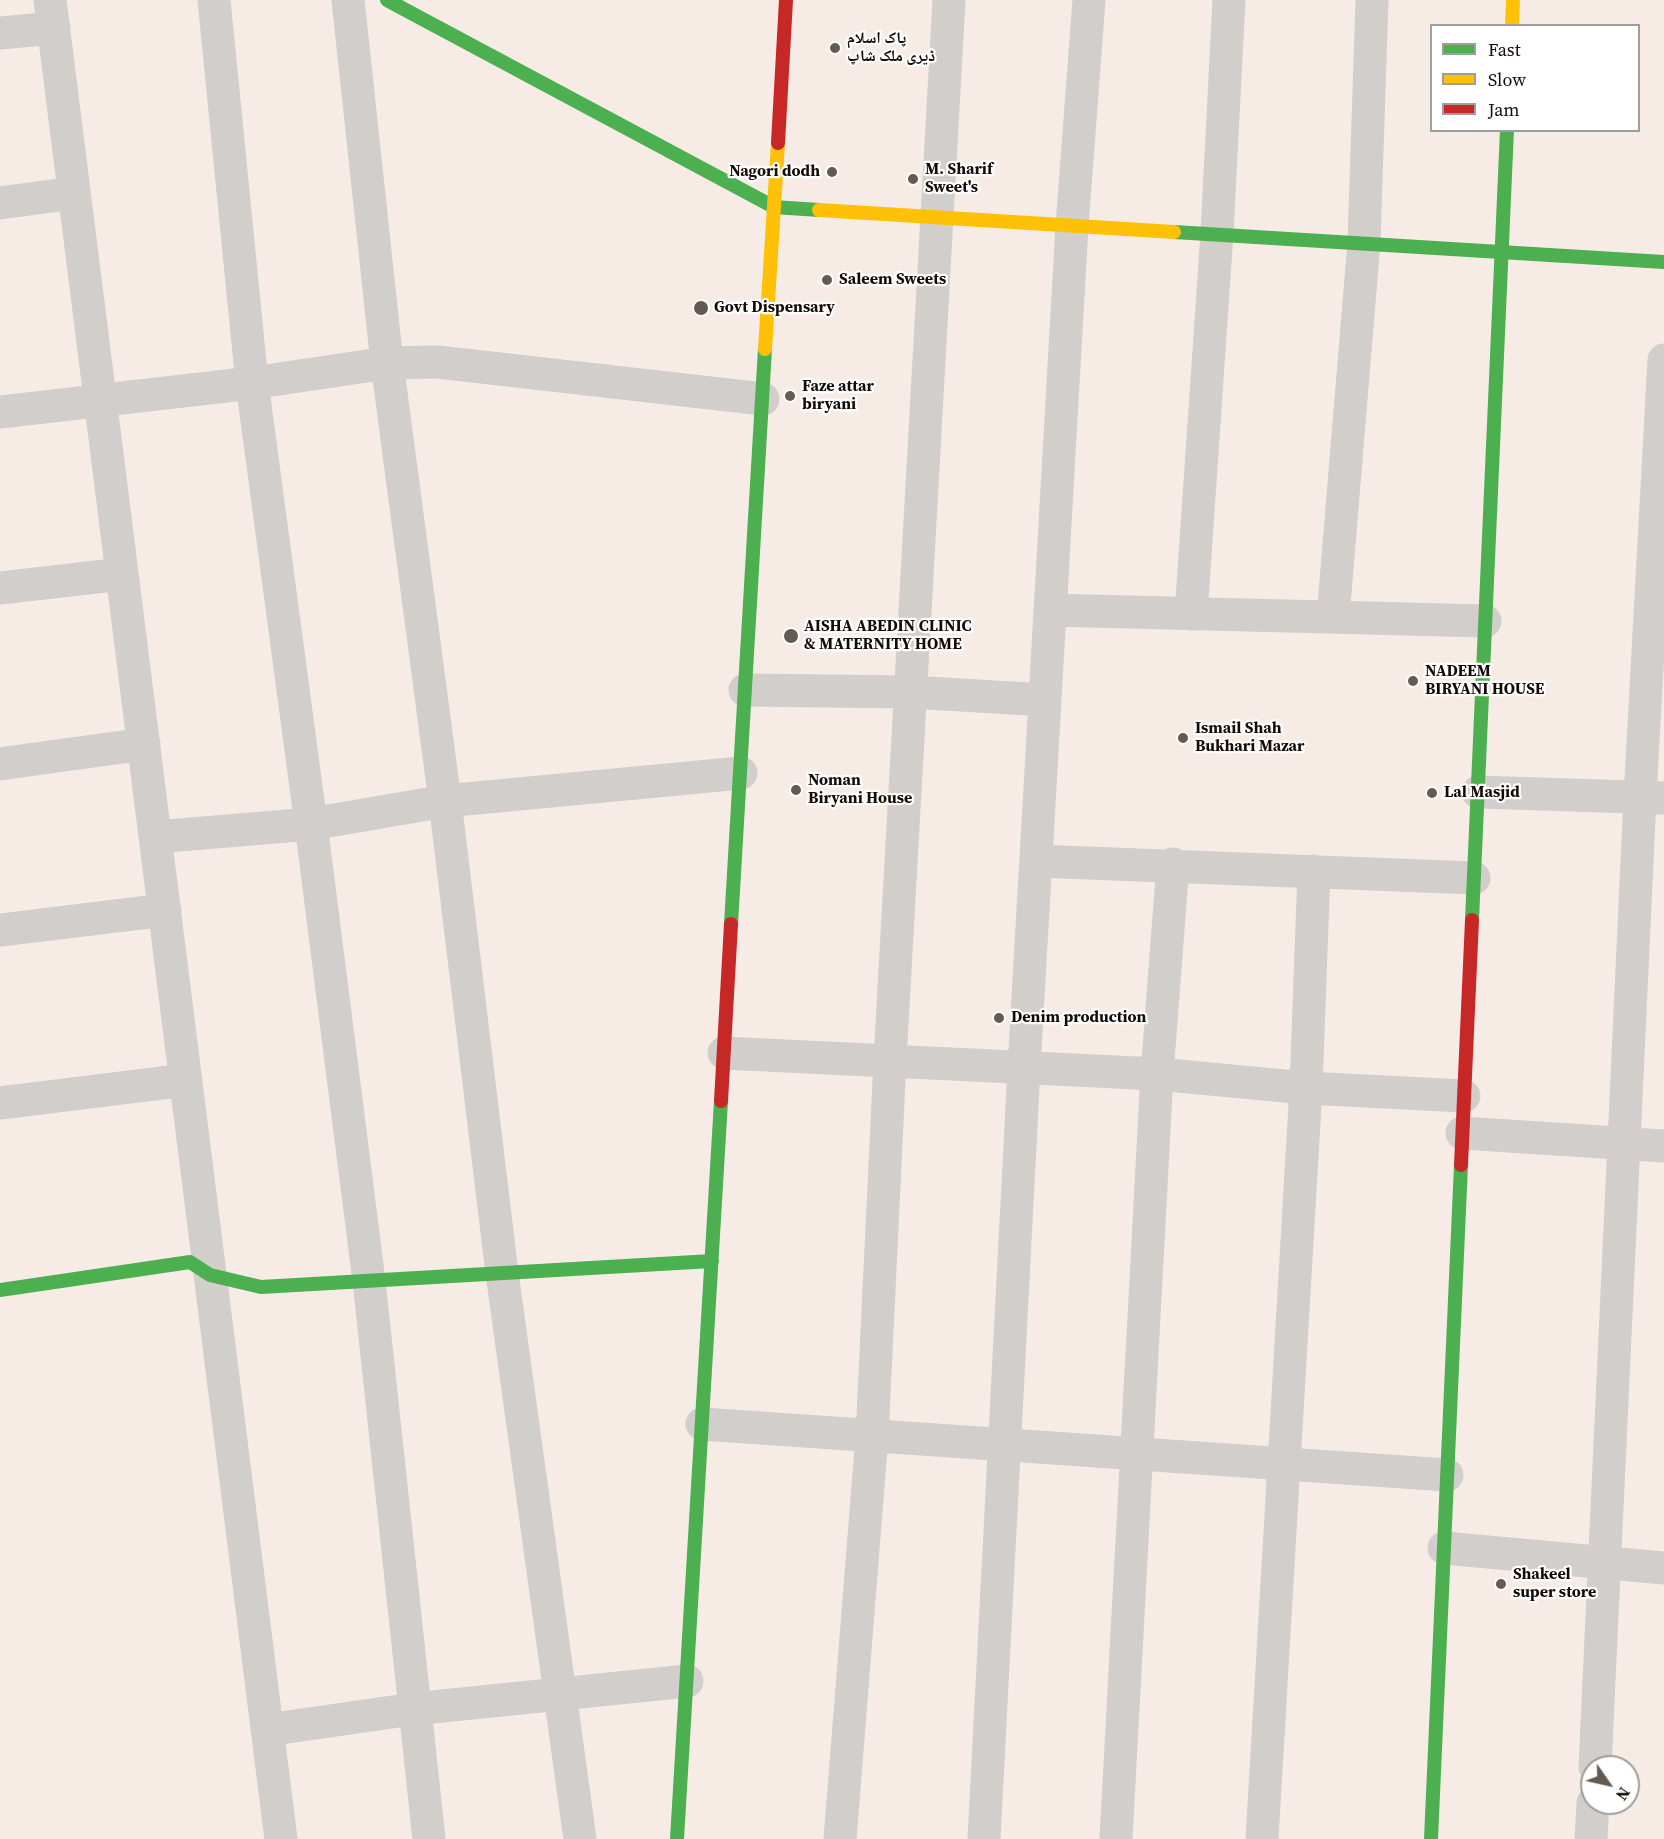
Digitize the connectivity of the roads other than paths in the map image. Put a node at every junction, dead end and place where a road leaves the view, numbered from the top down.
1 (214, 0) edge
2 (348, 0) edge
3 (387, 0) edge
4 (786, 0) edge
5 (949, 0) edge
6 (1089, 0) edge
7 (1229, 0) edge
8 (1372, 0) edge
9 (1513, 0) edge
10 (52, 14) edge
11 (1512, 24) edge
12 (0, 33) edge
13 (1507, 132) edge
14 (74, 193) junction
15 (0, 203) edge
16 (774, 207) junction
17 (937, 218) junction
18 (1072, 226) junction
19 (1218, 233) junction
20 (1364, 242) junction
21 (1501, 253) junction
22 (1664, 262) edge
23 (1664, 360) edge
24 (387, 363) junction
25 (252, 384) junction
26 (763, 399) junction
27 (101, 401) junction
28 (0, 412) edge
29 (122, 574) junction
30 (0, 588) edge
31 (1050, 610) junction
32 (1191, 614) junction
33 (1333, 617) junction
34 (1485, 621) junction
35 (745, 690) junction
36 (912, 693) junction
37 (1045, 700) junction
38 (144, 744) junction
39 (0, 764) edge
40 (741, 773) junction
41 (1478, 792) junction
42 (1652, 797) edge
43 (445, 801) junction
44 (312, 824) junction
45 (155, 837) junction
46 (1036, 861) junction
47 (1173, 864) junction
48 (1314, 871) junction
49 (1473, 878) junction
50 (165, 910) junction
51 (0, 930) edge
52 (724, 1053) junction
53 (890, 1060) junction
54 (1024, 1068) junction
55 (1156, 1074) junction
56 (186, 1080) junction
57 (1306, 1088) junction
58 (1464, 1096) junction
59 (0, 1103) edge
60 (1462, 1133) junction
61 (1626, 1144) junction
62 (1664, 1146) edge
63 (712, 1261) junction
64 (502, 1273) junction
65 (210, 1275) junction
66 (369, 1281) junction
67 (0, 1290) edge
68 (702, 1424) junction
69 (872, 1436) junction
70 (1003, 1445) junction
71 (1138, 1454) junction
72 (1282, 1464) junction
73 (1447, 1475) junction
74 (1444, 1548) junction
75 (1605, 1561) junction
76 (1664, 1568) edge
77 (687, 1681) junction
78 (560, 1694) junction
79 (413, 1709) junction
80 (267, 1730) junction
81 (1596, 1755) edge
82 (1592, 1815) edge
83 (281, 1839) edge
84 (429, 1839) edge
85 (580, 1839) edge
86 (677, 1839) edge
87 (840, 1839) edge
88 (984, 1839) edge
89 (1116, 1839) edge
90 (1262, 1839) edge
91 (1431, 1839) edge
92 (1591, 1839) edge

1 - 25 street
2 - 24 street
3 - 16 street
4 - 16 street
5 - 17 street
6 - 18 street
7 - 19 street
8 - 20 street
9 - 11 street
10 - 12 street
10 - 14 street
13 - 21 street
14 - 15 street
14 - 27 street
16 - 17 street
16 - 26 street
17 - 18 street
17 - 36 street
18 - 19 street
18 - 31 street
19 - 20 street
19 - 32 street
20 - 21 street
20 - 33 street
21 - 22 street
21 - 34 street
23 - 42 street
24 - 25 street
24 - 26 street
24 - 43 street
25 - 27 street
25 - 44 street
26 - 35 street
27 - 28 street
27 - 29 street
29 - 30 street
29 - 38 street
31 - 32 street
31 - 37 street
32 - 33 street
33 - 34 street
34 - 41 street
35 - 36 street
35 - 40 street
36 - 37 street
36 - 53 street
37 - 46 street
38 - 39 street
38 - 45 street
40 - 43 street
40 - 52 street
41 - 42 street
41 - 49 street
42 - 61 street
43 - 44 street
43 - 64 street
44 - 45 street
44 - 66 street
45 - 50 street
46 - 47 street
46 - 54 street
47 - 48 street
47 - 55 street
48 - 49 street
48 - 57 street
49 - 58 street
50 - 51 street
50 - 56 street
52 - 53 street
52 - 63 street
53 - 54 street
53 - 69 street
54 - 55 street
54 - 70 street
55 - 57 street
55 - 71 street
56 - 59 street
56 - 65 street
57 - 58 street
57 - 72 street
58 - 60 street
60 - 61 street
60 - 73 street
61 - 62 street
61 - 75 street
63 - 64 street
63 - 68 street
64 - 66 street
64 - 78 street
65 - 66 street
65 - 67 street
65 - 80 street
66 - 79 street
68 - 69 street
68 - 77 street
69 - 70 street
69 - 87 street
70 - 71 street
70 - 88 street
71 - 72 street
71 - 89 street
72 - 73 street
72 - 90 street
73 - 74 street
74 - 75 street
74 - 91 street
75 - 76 street
75 - 81 street
77 - 78 street
77 - 86 street
78 - 79 street
78 - 85 street
79 - 80 street
79 - 84 street
80 - 83 street
82 - 92 street

